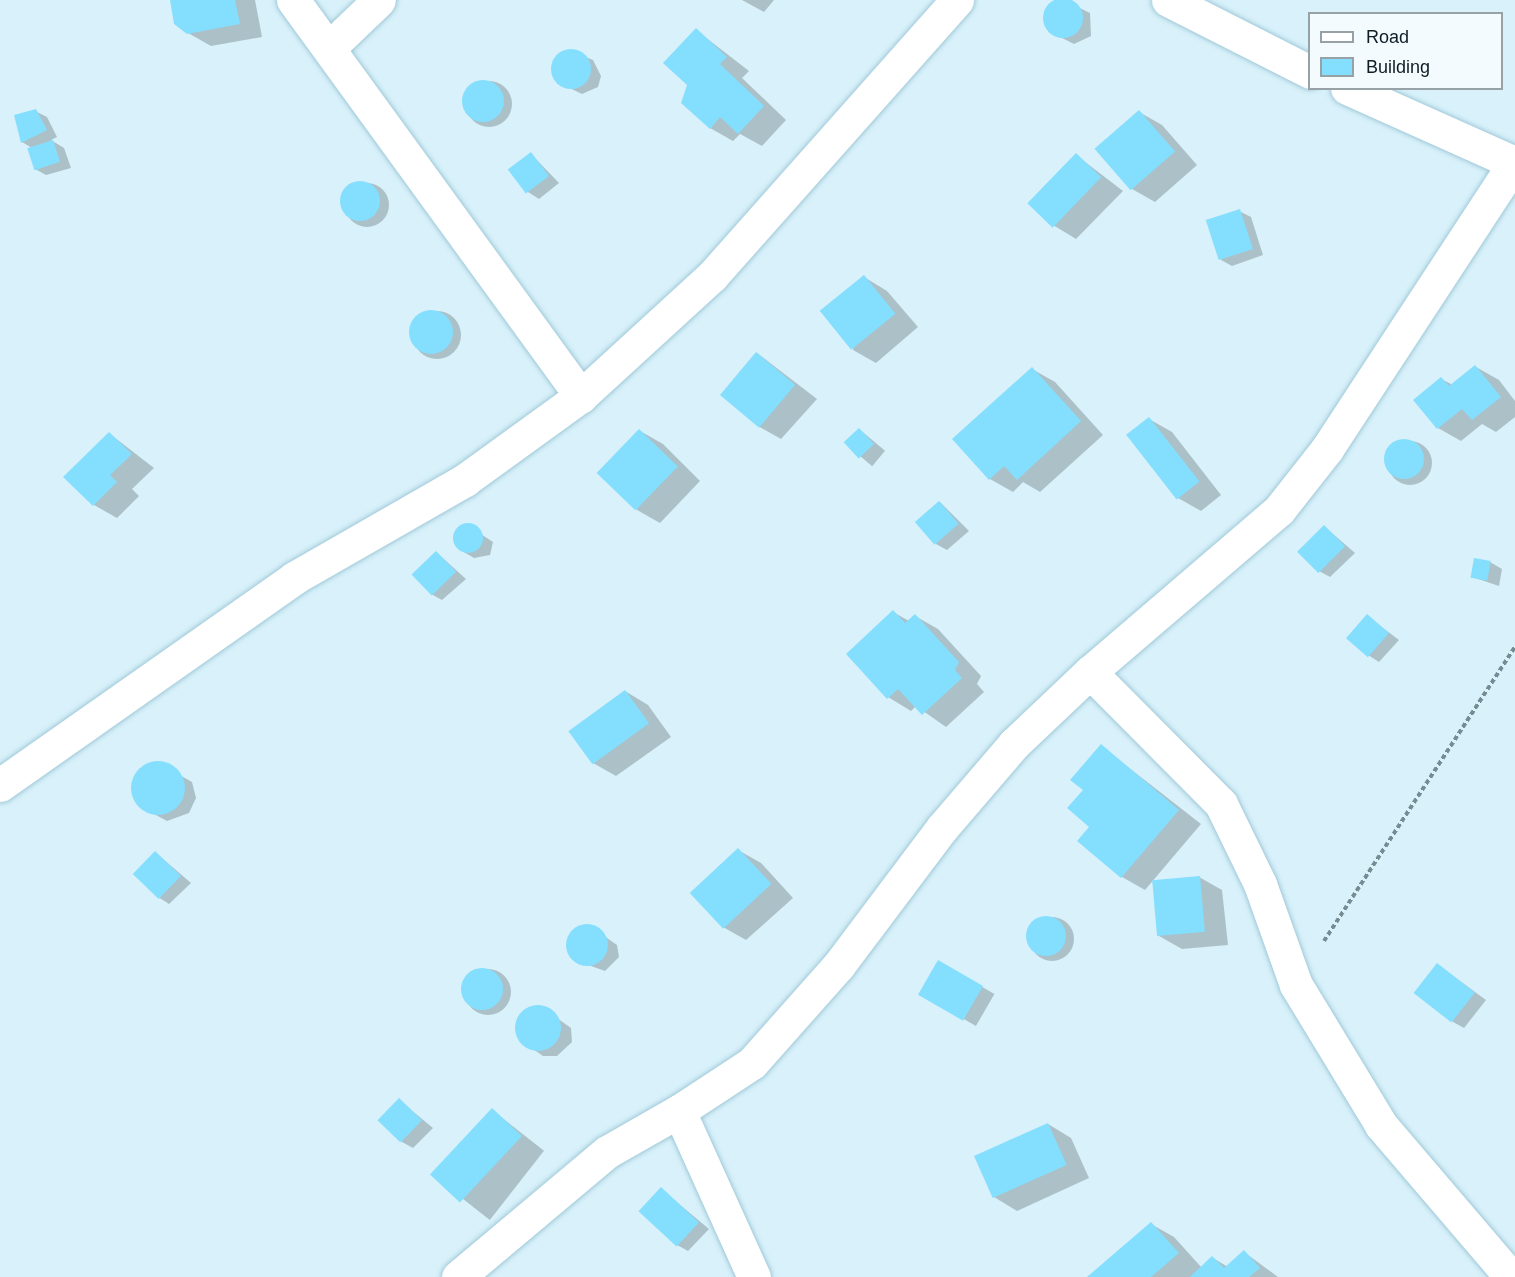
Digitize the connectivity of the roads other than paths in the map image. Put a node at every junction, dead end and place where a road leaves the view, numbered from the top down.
1 (293, 0) edge
2 (379, 0) edge
3 (957, 0) edge
4 (1168, 0) edge
5 (329, 48) junction
6 (1308, 71) edge
7 (1351, 90) edge
8 (1515, 163) edge
9 (581, 396) junction
10 (1090, 672) junction
11 (0, 785) edge
12 (679, 1111) junction
13 (458, 1277) edge
14 (754, 1277) edge
15 (1511, 1277) edge

1 - 5 street
2 - 5 street
3 - 9 street
4 - 6 street
5 - 9 street
7 - 8 street
8 - 10 street
9 - 11 street
10 - 12 street
10 - 15 street
12 - 13 street
12 - 14 street

